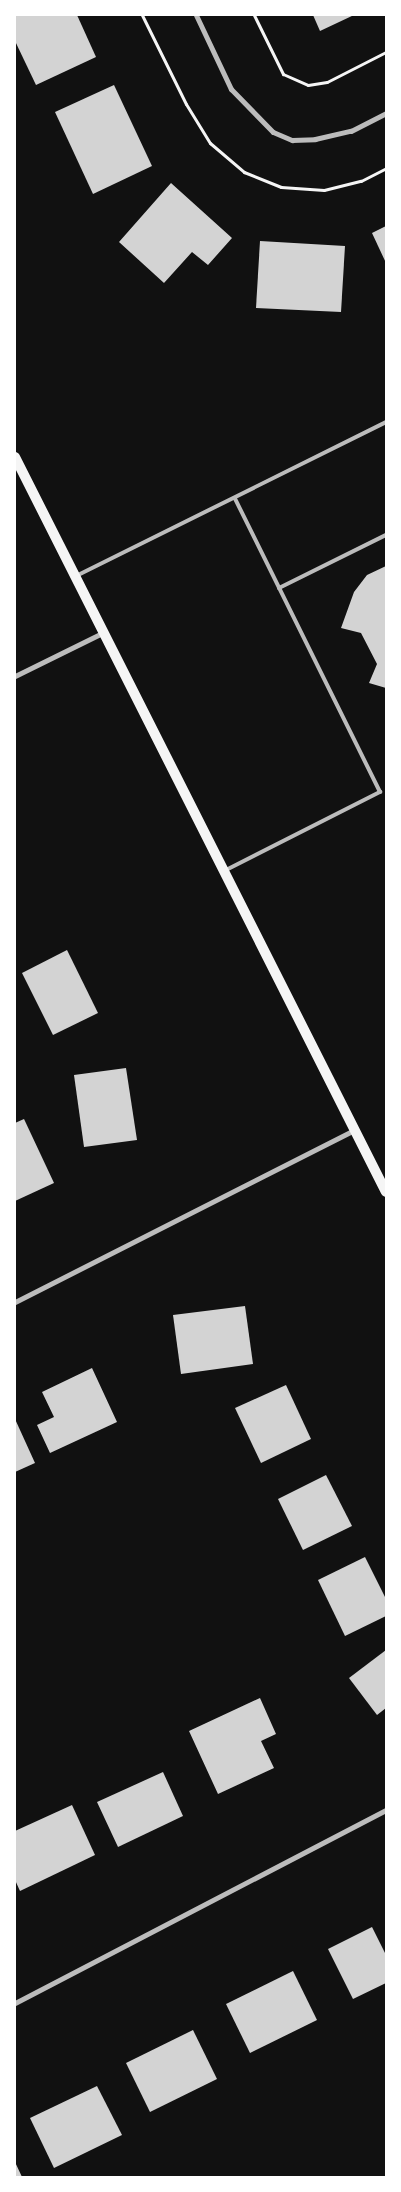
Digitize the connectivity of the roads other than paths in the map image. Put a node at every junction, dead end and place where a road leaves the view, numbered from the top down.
1 (196, 15) edge
2 (386, 113) edge
3 (386, 422) edge
4 (15, 456) edge
5 (235, 499) junction
6 (386, 534) edge
7 (76, 576) junction
8 (279, 588) junction
9 (104, 631) junction
10 (15, 676) edge
11 (386, 789) edge
12 (380, 792) junction
13 (225, 871) junction
14 (356, 1129) junction
15 (386, 1192) edge
16 (15, 1302) edge
17 (386, 1810) edge
18 (15, 2003) edge

1 - 2 street
3 - 5 lane
4 - 7 main road
5 - 7 lane
5 - 8 lane
6 - 8 lane
7 - 9 main road
8 - 12 lane
9 - 10 street
9 - 13 main road
11 - 12 lane
12 - 13 lane
13 - 14 main road
14 - 15 main road
14 - 16 street
17 - 18 street

